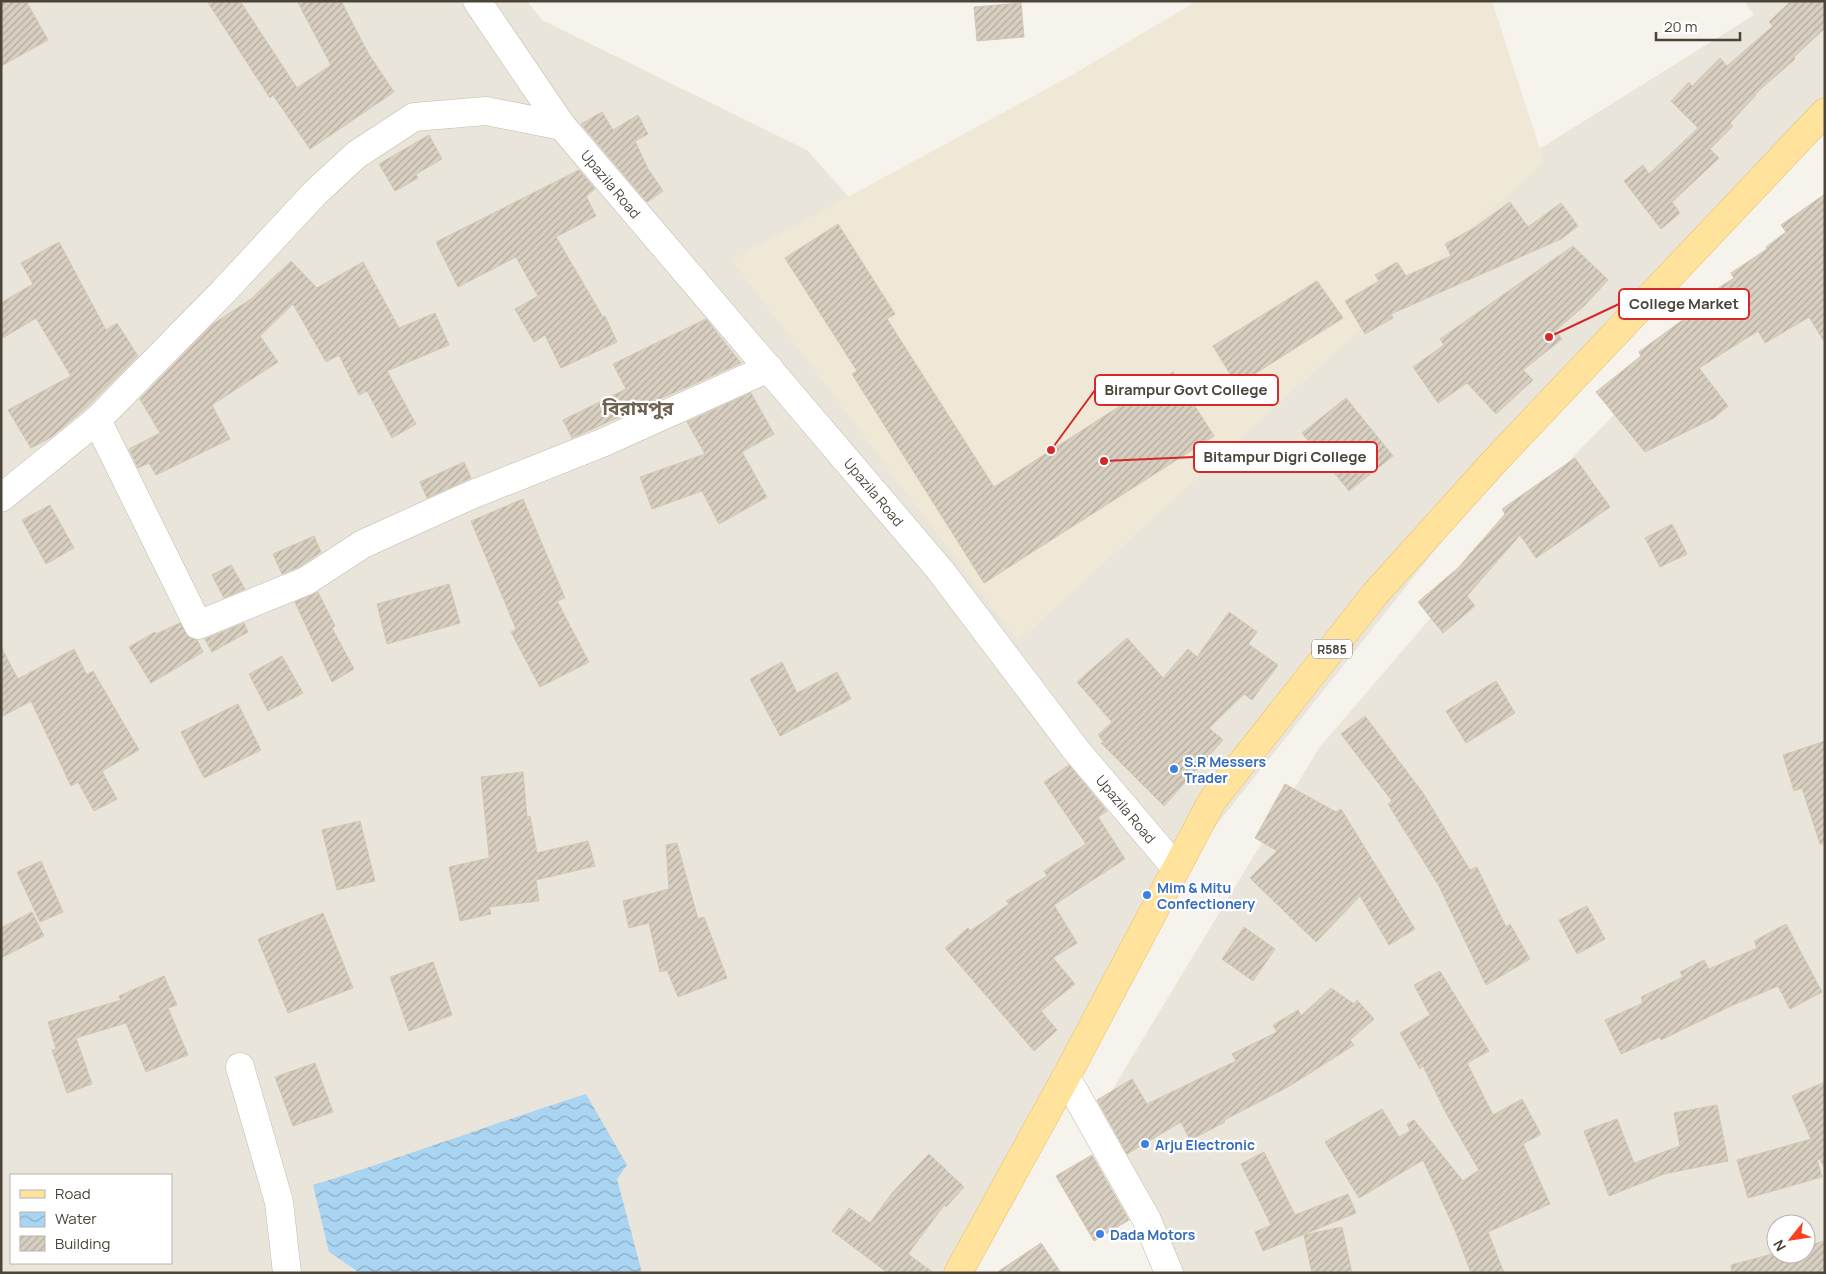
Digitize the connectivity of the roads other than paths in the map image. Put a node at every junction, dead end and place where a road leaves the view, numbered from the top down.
1 (477, 1) edge
2 (1825, 112) edge
3 (562, 126) junction
4 (768, 368) junction
5 (97, 420) junction
6 (1, 498) edge
7 (1176, 868) junction
8 (240, 1067) dead end
9 (1066, 1077) junction
10 (287, 1273) edge
11 (958, 1273) edge
12 (1169, 1273) edge

1 - 3 street, Upazila Road
2 - 7 main road, R585
3 - 4 street, Upazila Road
3 - 5 street
4 - 5 street
4 - 7 street, Upazila Road
5 - 6 street
7 - 9 main road, R585
8 - 10 street
9 - 11 main road, R585
9 - 12 street

